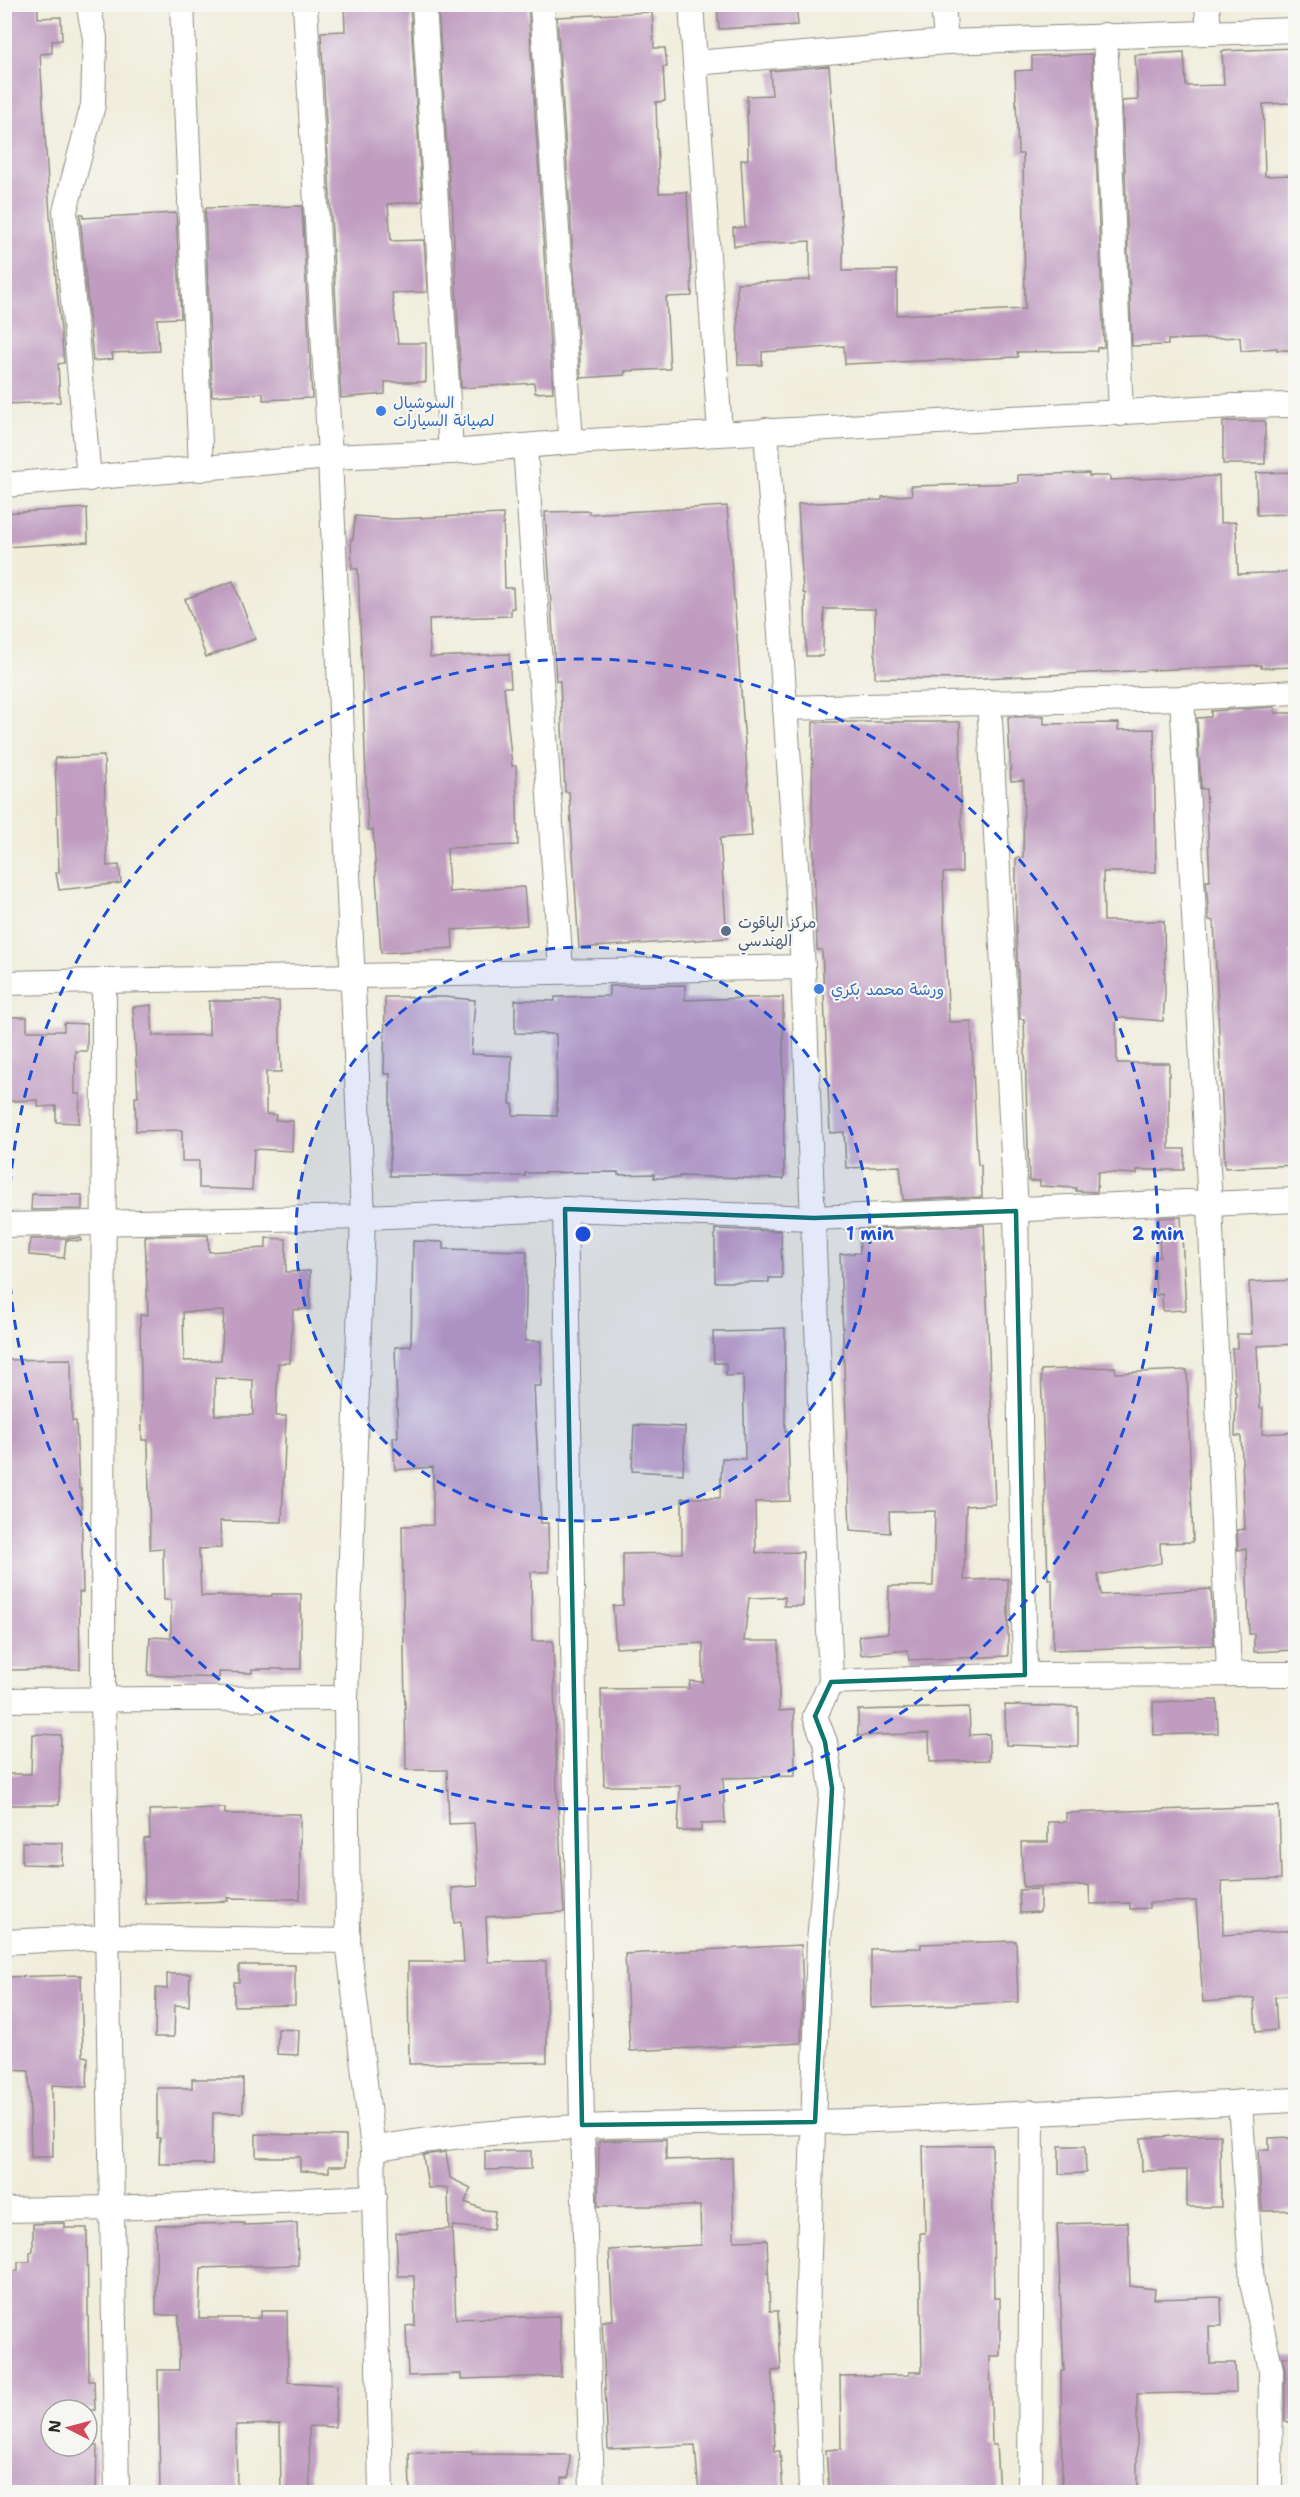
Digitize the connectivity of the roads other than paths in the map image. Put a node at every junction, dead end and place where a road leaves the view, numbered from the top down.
1 (88, 4) edge
2 (182, 4) edge
3 (305, 4) edge
4 (424, 4) edge
5 (542, 4) edge
6 (691, 4) edge
7 (943, 4) edge
8 (1207, 4) edge
9 (1296, 30) edge
10 (1209, 33) junction
11 (1106, 35) junction
12 (946, 42) junction
13 (694, 63) junction
14 (1296, 405) edge
15 (1121, 414) junction
16 (766, 430) junction
17 (720, 432) junction
18 (571, 442) junction
19 (525, 446) junction
20 (451, 452) junction
21 (330, 457) junction
22 (201, 469) junction
23 (89, 479) junction
24 (4, 485) edge
25 (1296, 692) edge
26 (1182, 698) junction
27 (989, 702) junction
28 (785, 708) junction
29 (803, 967) junction
30 (561, 970) junction
31 (352, 975) junction
32 (104, 982) junction
33 (4, 983) edge
34 (1296, 1200) edge
35 (1210, 1204) junction
36 (565, 1209) junction
37 (1016, 1211) junction
38 (363, 1217) junction
39 (814, 1218) junction
40 (103, 1223) junction
41 (4, 1226) edge
42 (1229, 1674) junction
43 (1296, 1674) edge
44 (1026, 1675) junction
45 (831, 1682) junction
46 (346, 1698) junction
47 (103, 1699) junction
48 (4, 1700) edge
49 (107, 1937) junction
50 (348, 1941) junction
51 (4, 1942) edge
52 (1296, 2100) edge
53 (1239, 2102) junction
54 (1032, 2112) junction
55 (815, 2122) junction
56 (582, 2125) junction
57 (373, 2149) junction
58 (375, 2197) junction
59 (112, 2208) junction
60 (4, 2210) edge
61 (117, 2493) edge
62 (381, 2493) edge
63 (592, 2493) edge
64 (811, 2493) edge
65 (1030, 2493) edge
66 (1270, 2493) edge

1 - 23 street
2 - 22 street
3 - 21 street
4 - 20 street
5 - 18 street
6 - 13 street
7 - 12 street
8 - 10 street
9 - 10 street
10 - 11 street
11 - 12 street
11 - 15 street
12 - 13 street
13 - 17 street
14 - 15 street
15 - 16 street
16 - 17 street
16 - 28 street
17 - 18 street
18 - 19 street
19 - 20 street
19 - 30 street
20 - 21 street
21 - 22 street
21 - 31 street
22 - 23 street
23 - 24 street
25 - 26 street
26 - 27 street
26 - 35 street
27 - 28 street
27 - 37 street
28 - 29 street
29 - 30 street
29 - 39 street
30 - 31 street
31 - 32 street
31 - 38 street
32 - 33 street
32 - 40 street
34 - 35 street
35 - 37 street
35 - 42 street
36 - 38 street
36 - 39 street
36 - 56 street
37 - 39 street
37 - 44 street
38 - 40 street
38 - 46 street
39 - 45 street
40 - 41 street
40 - 47 street
42 - 43 street
42 - 44 street
44 - 45 street
45 - 55 street
46 - 47 street
46 - 50 street
47 - 48 street
47 - 49 street
49 - 50 street
49 - 51 street
49 - 59 street
50 - 57 street
52 - 53 street
53 - 54 street
53 - 66 street
54 - 55 street
54 - 65 street
55 - 56 street
55 - 64 street
56 - 57 street
56 - 63 street
57 - 58 street
58 - 59 street
58 - 62 street
59 - 60 street
59 - 61 street

